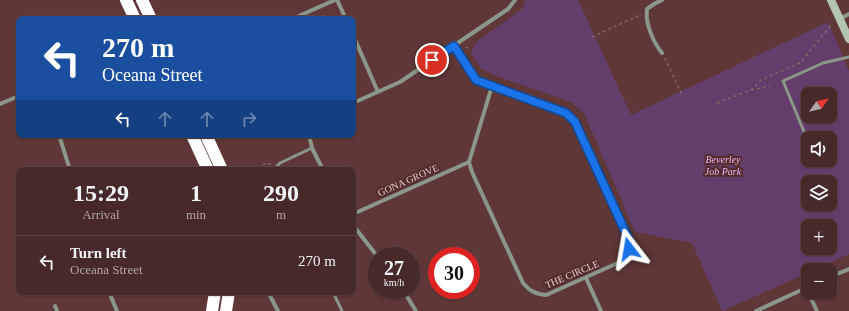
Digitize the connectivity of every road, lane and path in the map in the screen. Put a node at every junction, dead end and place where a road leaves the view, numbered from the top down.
1 (126, 0) edge
2 (142, 0) edge
3 (336, 0) edge
4 (515, 0) edge
5 (662, 0) edge
6 (831, 0) edge
7 (849, 14) edge
8 (646, 15) junction
9 (134, 16) edge
10 (150, 16) edge
11 (299, 16) edge
12 (344, 16) edge
13 (840, 19) junction
14 (832, 24) dead end
15 (592, 37) dead end
16 (849, 39) edge
17 (356, 42) edge
18 (454, 46) junction
19 (662, 53) joint
20 (849, 57) edge
21 (492, 86) junction
22 (770, 86) dead end
23 (751, 90) junction
24 (378, 92) junction
25 (16, 97) edge
26 (683, 97) dead end
27 (356, 102) edge
28 (717, 102) dead end
29 (0, 104) edge
30 (804, 131) edge
31 (60, 138) edge
32 (193, 138) edge
33 (207, 138) edge
34 (310, 138) edge
35 (312, 148) junction
36 (469, 162) junction
37 (69, 167) edge
38 (207, 167) edge
39 (221, 167) edge
40 (258, 167) edge
41 (274, 167) edge
42 (277, 167) edge
43 (322, 167) edge
44 (356, 213) edge
45 (356, 229) edge
46 (370, 247) edge
47 (849, 269) edge
48 (837, 274) edge
49 (586, 278) junction
50 (801, 293) edge
51 (110, 295) edge
52 (215, 295) edge
53 (229, 295) edge
54 (270, 295) edge
55 (334, 295) edge
56 (409, 299) edge
57 (812, 299) edge
58 (117, 311) edge
59 (212, 311) edge
60 (226, 311) edge
61 (278, 311) edge
62 (342, 311) edge
63 (416, 311) edge
64 (601, 311) edge
65 (756, 311) edge
66 (817, 311) edge

1 - 9 highway
2 - 10 highway
3 - 11 street
3 - 12 street
4 - 18 street
5 - 8 street
6 - 13 street
7 - 13 street
8 - 15 path
8 - 19 street
13 - 16 street
14 - 23 path
17 - 24 street
18 - 21 street, THE CIRCLE
18 - 24 street
19 - 26 path
20 - 30 lane
21 - 36 street
21 - 49 street, THE CIRCLE
22 - 23 path
23 - 28 path
24 - 27 street
25 - 29 street
31 - 37 street
32 - 38 highway
33 - 39 highway
34 - 35 street
35 - 42 lane
35 - 43 street
36 - 44 street, GONA GROVE
36 - 49 street, THE CIRCLE
40 - 41 path
45 - 46 street
47 - 48 street
49 - 64 street
50 - 65 street
51 - 58 street
52 - 59 highway
53 - 60 highway
54 - 61 street
55 - 62 lane
56 - 63 street
57 - 66 street

